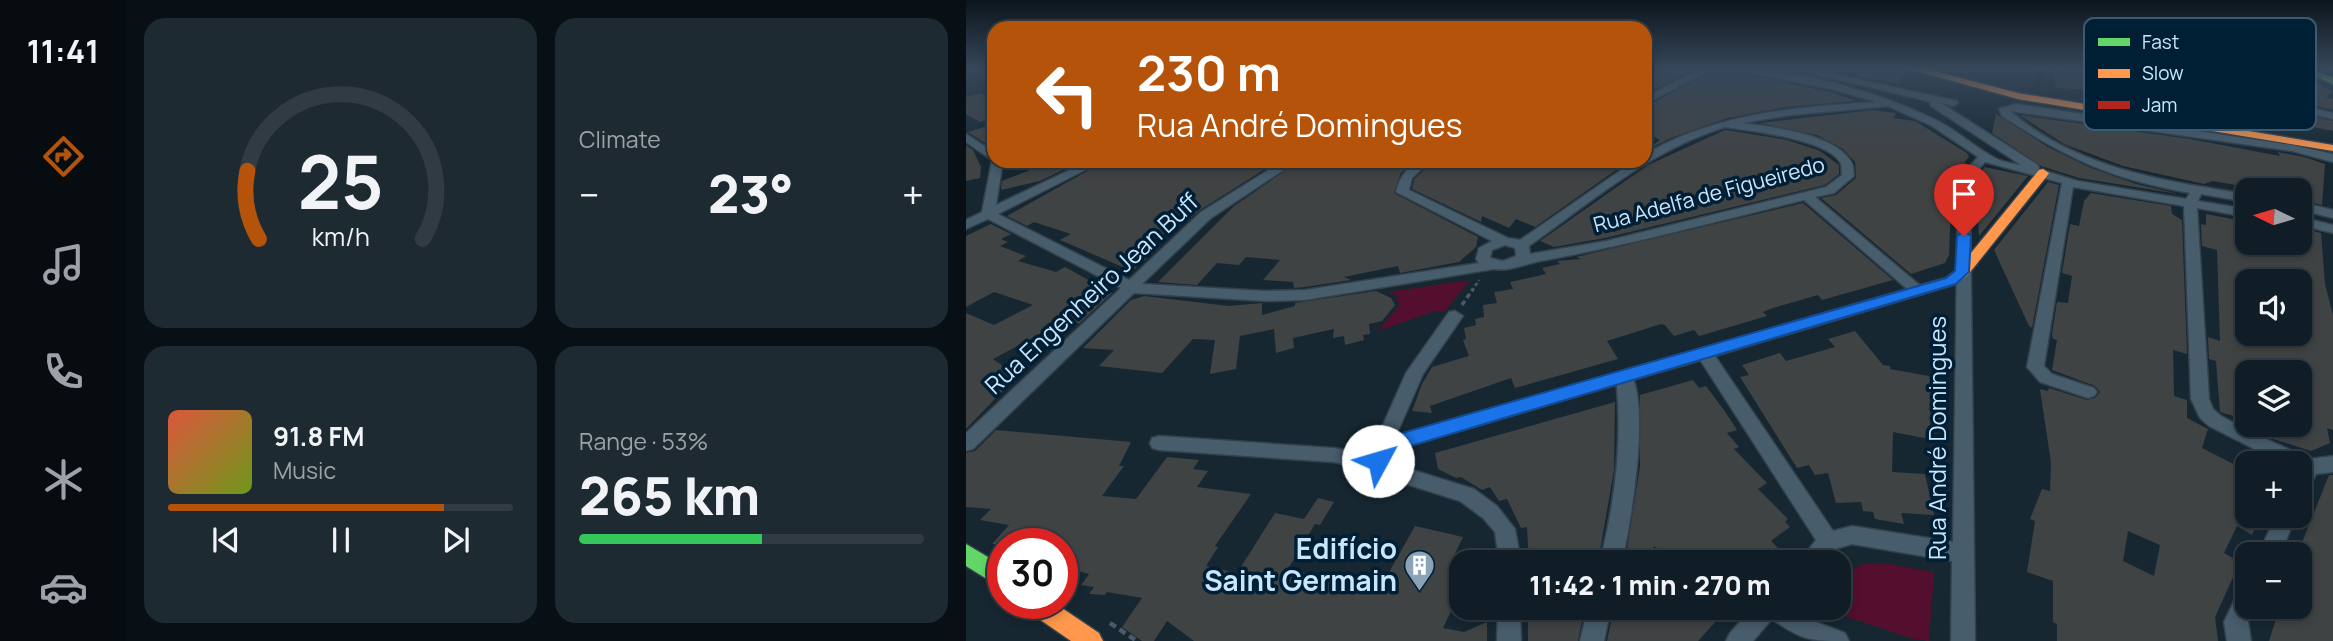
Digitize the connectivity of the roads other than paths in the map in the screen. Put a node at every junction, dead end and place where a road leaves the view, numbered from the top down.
1 (1876, 99) edge
2 (1928, 99) edge
3 (1956, 99) edge
4 (2001, 99) edge
5 (2004, 101) junction
6 (1893, 104) junction
7 (2084, 106) edge
8 (1950, 107) junction
9 (2084, 117) edge
10 (1723, 124) junction
11 (2172, 130) edge
12 (2237, 130) edge
13 (2296, 130) edge
14 (966, 137) edge
15 (2333, 138) edge
16 (2333, 148) edge
17 (987, 152) edge
18 (1652, 155) edge
19 (1983, 158) junction
20 (2333, 158) edge
21 (995, 168) edge
22 (1083, 168) edge
23 (1280, 168) edge
24 (1417, 168) edge
25 (1632, 168) edge
26 (2041, 173) junction
27 (2068, 183) junction
28 (1806, 196) junction
29 (2195, 197) junction
30 (2235, 198) edge
31 (2235, 209) edge
32 (2312, 209) edge
33 (989, 214) junction
34 (2333, 214) edge
35 (2312, 224) edge
36 (966, 225) edge
37 (2333, 229) edge
38 (1503, 252) junction
39 (1962, 272) junction
40 (1133, 288) junction
41 (1918, 291) junction
42 (1455, 316) road end
43 (1705, 354) junction
44 (1625, 378) junction
45 (2088, 392) dead end
46 (1160, 443) dead end
47 (966, 444) edge
48 (2274, 451) edge
49 (1379, 454) junction
50 (2333, 464) edge
51 (2312, 467) edge
52 (1828, 541) junction
53 (1508, 550) edge
54 (1614, 550) edge
55 (1820, 550) edge
56 (1963, 553) junction
57 (966, 554) edge
58 (987, 568) edge
59 (1059, 619) edge
60 (2237, 619) edge
61 (1509, 620) edge
62 (1597, 620) edge
63 (1757, 620) edge
64 (1791, 620) edge
65 (1091, 641) edge
66 (1509, 641) edge
67 (1592, 641) edge
68 (1738, 641) edge
69 (1837, 641) edge
70 (1964, 641) edge
71 (2239, 641) edge

1 - 6 street
2 - 8 street
3 - 8 street
4 - 5 street
5 - 7 street
5 - 9 street
5 - 29 street
6 - 10 street
6 - 19 street
8 - 26 street
10 - 18 street
10 - 28 street, Rua Adelfa de Figueiredo
11 - 20 street
12 - 16 street
13 - 15 street
14 - 17 street
19 - 26 street
19 - 39 street, Rua André Domingues
21 - 33 street
22 - 33 street
23 - 40 street, Rua Engenheiro Jean Buff
24 - 38 street
25 - 38 street
26 - 27 street
26 - 39 street
27 - 29 street
27 - 45 street
28 - 38 street, Rua Adelfa de Figueiredo
28 - 41 street
29 - 30 street
29 - 31 street
29 - 48 street
32 - 34 street
33 - 36 street
33 - 40 street
35 - 37 street
38 - 40 street, Rua Adelfa de Figueiredo
39 - 41 street
39 - 56 street, Rua André Domingues
40 - 47 street, Rua Engenheiro Jean Buff
41 - 43 street
42 - 49 street
43 - 44 street
43 - 52 street
44 - 49 street
44 - 54 street
46 - 49 street
49 - 53 street
50 - 51 street
52 - 55 street
52 - 56 street
56 - 70 street, Rua André Domingues
57 - 58 street
59 - 65 street
60 - 71 street
61 - 66 street
62 - 67 street
63 - 68 street
64 - 69 street

